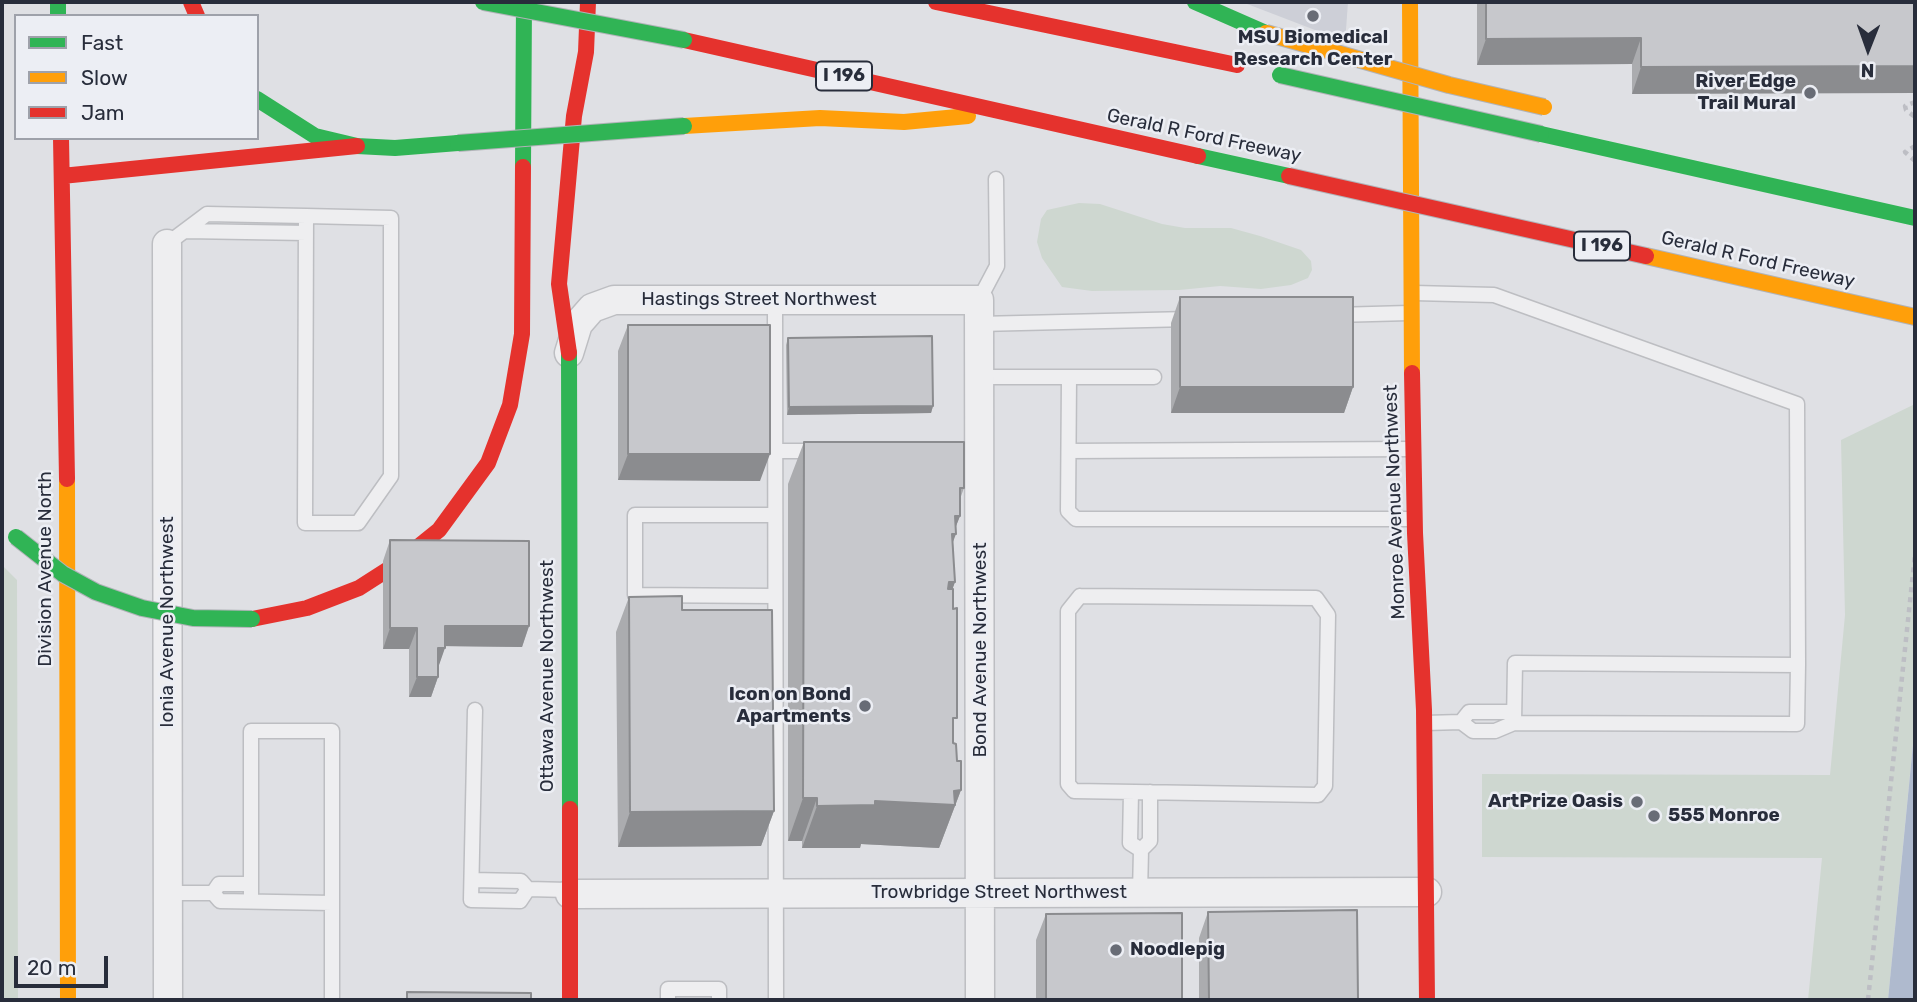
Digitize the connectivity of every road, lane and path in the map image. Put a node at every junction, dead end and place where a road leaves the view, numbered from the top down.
1 (483, 2) edge
2 (524, 2) edge
3 (588, 2) edge
4 (936, 2) edge
5 (1195, 2) edge
6 (1410, 2) edge
7 (1237, 65) dead end
8 (1280, 75) dead end
9 (259, 100) edge
10 (1915, 102) edge
11 (1550, 108) dead end
12 (1003, 113) junction
13 (1915, 117) edge
14 (1598, 132) dead end
15 (62, 140) edge
16 (357, 146) junction
17 (1915, 146) edge
18 (1612, 149) junction
19 (1915, 161) edge
20 (62, 176) junction
21 (996, 179) dead end
22 (306, 215) junction
23 (1915, 218) edge
24 (306, 233) junction
25 (176, 238) junction
26 (1411, 293) junction
27 (775, 300) junction
28 (979, 312) junction
29 (1411, 313) junction
30 (1325, 315) edge
31 (1915, 317) edge
32 (1200, 318) edge
33 (569, 353) junction
34 (979, 377) junction
35 (1154, 377) dead end
36 (1069, 378) junction
37 (1413, 449) junction
38 (775, 451) junction
39 (828, 451) edge
40 (1069, 451) junction
41 (775, 515) junction
42 (1415, 519) junction
43 (2, 523) edge
44 (1915, 554) edge
45 (774, 596) junction
46 (1798, 665) junction
47 (475, 710) dead end
48 (1514, 717) junction
49 (1424, 723) junction
50 (1131, 792) junction
51 (1150, 792) junction
52 (1141, 850) junction
53 (251, 884) junction
54 (570, 892) junction
55 (1140, 892) junction
56 (1427, 892) junction
57 (168, 893) junction
58 (214, 893) junction
59 (981, 893) junction
60 (775, 894) junction
61 (251, 901) junction
62 (332, 902) junction
63 (719, 995) edge
64 (68, 1000) edge
65 (168, 1000) edge
66 (332, 1000) edge
67 (570, 1000) edge
68 (667, 1000) edge
69 (776, 1000) edge
70 (980, 1000) edge
71 (1427, 1000) edge
72 (1868, 1000) edge

1 - 12 main road, Gerald R Ford Freeway / I 196, bridge
2 - 43 main road, bridge
3 - 33 main road, Ottawa Avenue Northwest
4 - 7 main road
5 - 11 main road, bridge
6 - 26 main road, Monroe Avenue Northwest
8 - 18 main road, bridge
9 - 16 main road
10 - 13 path
12 - 16 main road, bridge
12 - 31 main road, Gerald R Ford Freeway / I 196, bridge
14 - 18 main road
15 - 20 main road, Division Avenue North
16 - 20 main road
17 - 19 path
18 - 23 main road
20 - 64 main road, Division Avenue North
21 - 28 lane
22 - 24 lane
22 - 24 lane
22 - 25 lane
24 - 25 lane
25 - 57 street, Ionia Avenue Northwest
26 - 29 main road, Monroe Avenue Northwest
26 - 46 lane
27 - 28 street, Hastings Street Northwest
27 - 33 street, Hastings Street Northwest
27 - 38 lane
28 - 32 lane
28 - 34 street, Bond Avenue Northwest
29 - 30 lane
29 - 37 main road, Monroe Avenue Northwest
33 - 54 main road, Ottawa Avenue Northwest
34 - 36 lane
34 - 59 street, Bond Avenue Northwest
35 - 36 lane
36 - 40 lane
37 - 40 lane
37 - 42 main road, Monroe Avenue Northwest
38 - 39 lane
38 - 41 lane
40 - 42 lane
41 - 45 lane
41 - 45 lane
42 - 49 main road, Monroe Avenue Northwest
44 - 72 path
45 - 60 lane
46 - 48 lane
46 - 48 lane
47 - 54 lane
48 - 49 lane
49 - 56 main road, Monroe Avenue Northwest
50 - 51 lane
50 - 51 lane
50 - 52 lane
51 - 52 lane
52 - 55 lane
53 - 58 lane
53 - 61 lane
53 - 62 lane
54 - 60 street, Trowbridge Street Northwest
54 - 67 main road, Ottawa Avenue Northwest
55 - 56 street, Trowbridge Street Northwest
55 - 59 street, Trowbridge Street Northwest
56 - 71 main road, Monroe Avenue Northwest
57 - 58 lane
57 - 65 street, Ionia Avenue Northwest
58 - 61 lane
59 - 60 street, Trowbridge Street Northwest
59 - 70 street, Bond Avenue Northwest
60 - 69 lane
61 - 62 lane
62 - 66 lane
63 - 68 lane

